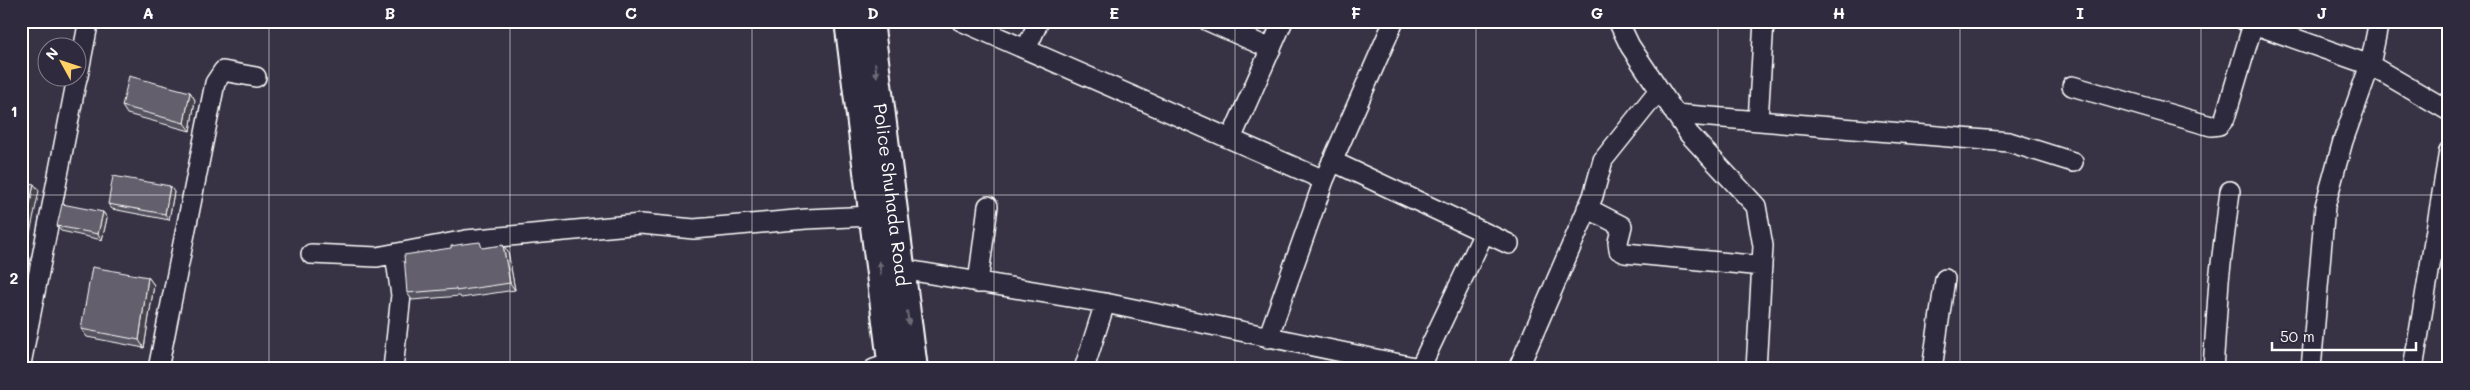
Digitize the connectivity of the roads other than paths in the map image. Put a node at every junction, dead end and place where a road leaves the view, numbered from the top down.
1 (961, 21) edge
2 (1039, 21) edge
3 (1208, 21) edge
4 (1283, 21) edge
5 (1394, 21) edge
6 (1618, 21) edge
7 (1764, 21) edge
8 (2379, 21) edge
9 (856, 22) edge
10 (2249, 23) edge
11 (86, 30) dead end
12 (84, 38) edge
13 (1026, 49) junction
14 (1271, 49) junction
15 (2370, 65) junction
16 (256, 78) dead end
17 (2072, 86) dead end
18 (75, 88) edge
19 (1659, 90) junction
20 (2449, 111) edge
21 (1675, 114) junction
22 (1758, 121) junction
23 (1231, 139) junction
24 (2449, 151) edge
25 (1332, 161) junction
26 (2073, 162) dead end
27 (1324, 180) junction
28 (2230, 191) dead end
29 (988, 206) dead end
30 (1587, 208) junction
31 (873, 216) junction
32 (1484, 233) junction
33 (1509, 244) dead end
34 (312, 254) dead end
35 (395, 254) junction
36 (1762, 266) junction
37 (901, 269) junction
38 (1944, 279) dead end
39 (978, 283) junction
40 (1105, 303) junction
41 (1268, 338) junction
42 (21, 364) edge
43 (893, 367) edge
44 (1422, 368) edge
45 (158, 369) edge
46 (393, 369) edge
47 (1084, 369) edge
48 (1518, 369) edge
49 (1756, 369) edge
50 (1932, 369) edge
51 (2213, 369) edge
52 (2311, 369) edge
53 (2414, 369) edge

1 - 13 street
2 - 13 street
3 - 14 street
4 - 14 street
5 - 25 street
6 - 19 street
7 - 22 street
8 - 15 street
9 - 31 main road, Police Shuhada Road
9 -> 37 main road, Police Shuhada Road
10 - 15 street
10 - 17 street
11 - 12 street
13 - 23 street
14 - 23 street
15 - 20 street
15 - 52 street
16 - 45 street
18 - 42 street
19 - 21 street
19 - 30 street
21 - 22 street
21 - 36 street
22 - 26 street
23 - 27 street
24 - 53 street
25 - 27 street
25 - 32 street
27 - 41 street
28 - 51 street
29 - 39 street
30 - 36 street
30 - 48 street
31 - 35 street
43 -> 31 main road, Police Shuhada Road
32 - 33 street
32 - 44 street
34 - 35 street
35 - 46 street
36 - 49 street
37 - 39 street
37 -> 43 main road, Police Shuhada Road
38 - 50 street
39 - 40 street
40 - 41 street
40 - 47 street
41 - 44 street

